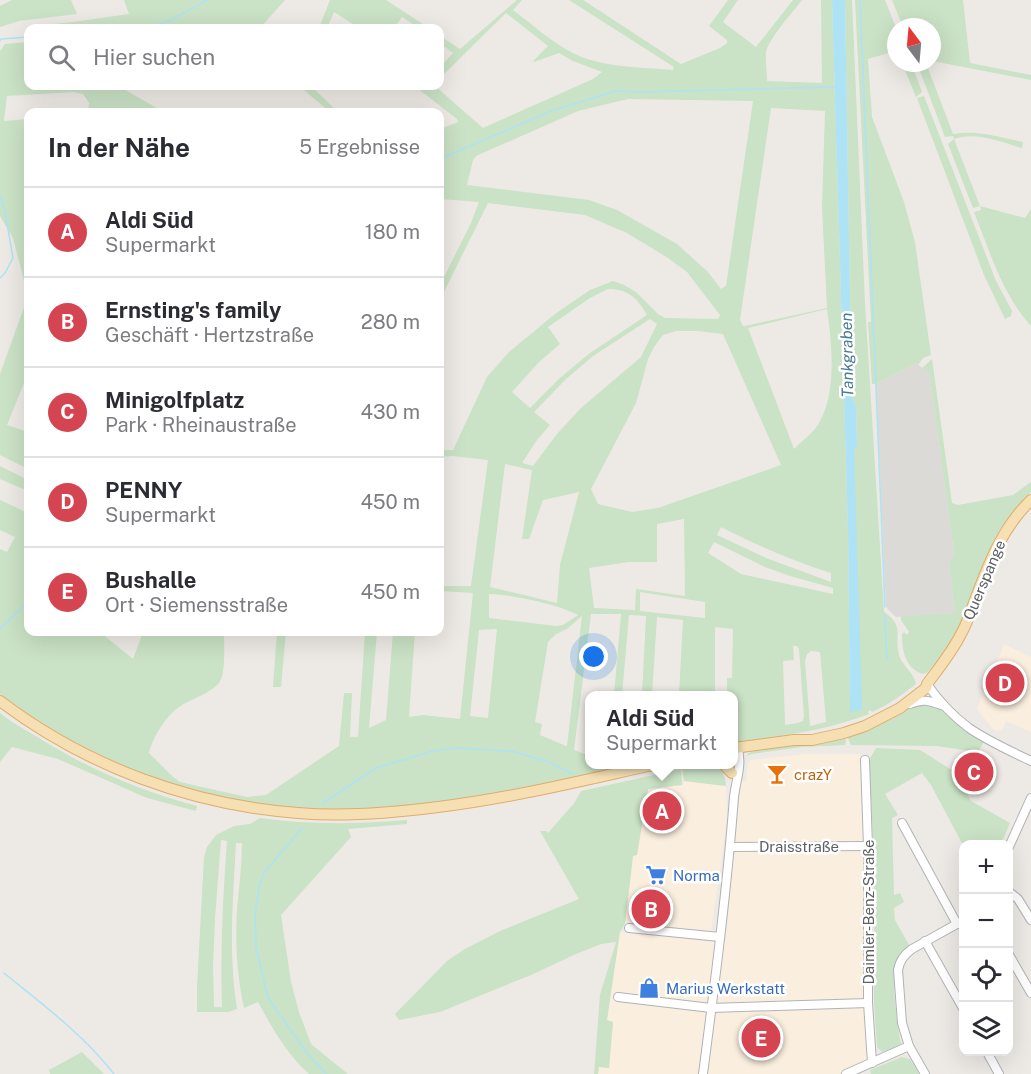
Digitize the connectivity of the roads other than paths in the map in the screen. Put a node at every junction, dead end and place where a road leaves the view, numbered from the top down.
1 (1031, 500) edge
2 (927, 684) junction
3 (0, 701) edge
4 (946, 706) junction
5 (901, 707) junction
6 (794, 740) junction
7 (738, 749) edge
8 (738, 755) edge
9 (865, 760) dead end
10 (1031, 761) edge
11 (638, 769) edge
12 (732, 769) edge
13 (736, 786) junction
14 (1031, 798) edge
15 (902, 823) dead end
16 (1012, 840) edge
17 (868, 846) junction
18 (731, 847) junction
19 (1012, 894) edge
20 (959, 920) edge
21 (1031, 920) edge
22 (959, 923) edge
23 (629, 928) dead end
24 (720, 937) junction
25 (925, 941) junction
26 (1013, 962) edge
27 (1031, 993) edge
28 (618, 998) dead end
29 (959, 1003) edge
30 (868, 1004) junction
31 (711, 1008) junction
32 (909, 1046) junction
33 (989, 1056) edge
34 (872, 1063) junction
35 (703, 1074) edge
36 (846, 1074) edge
37 (925, 1074) edge
38 (999, 1074) edge

1 - 2 main road, Querspange
2 - 4 street
2 - 5 main road
2 - 6 main road
3 - 11 main road
4 - 5 street
4 - 10 street
5 - 6 main road
6 - 7 main road
8 - 13 street
9 - 17 street, Daimler-Benz-Straße
12 - 13 street
13 - 18 street
14 - 16 street
15 - 20 street
17 - 18 street, Draisstraße
17 - 30 street, Daimler-Benz-Straße
18 - 24 street
19 - 21 street
22 - 25 street
23 - 24 street
24 - 31 street
25 - 29 street
25 - 32 street
26 - 27 street
28 - 31 street
30 - 31 street
30 - 34 street, Daimler-Benz-Straße
31 - 35 street
32 - 34 street
32 - 37 street
33 - 38 street
34 - 36 street

